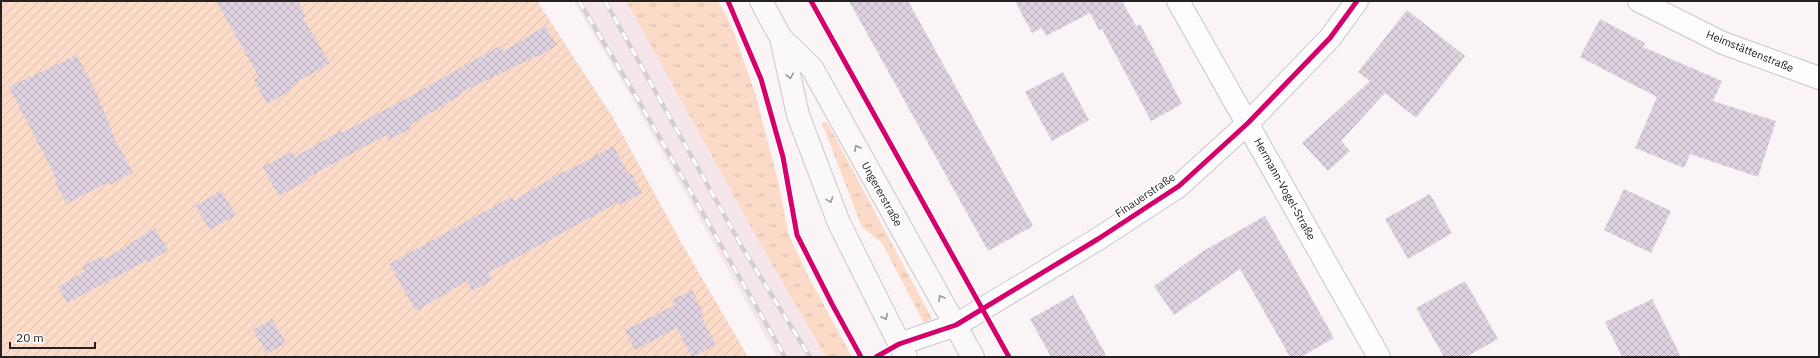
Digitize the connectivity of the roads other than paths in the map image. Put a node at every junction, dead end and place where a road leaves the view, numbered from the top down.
1 (761, 1) edge
2 (1178, 1) edge
3 (1357, 1) edge
4 (1639, 1) edge
5 (781, 38) junction
6 (1819, 78) edge
7 (1248, 123) junction
8 (956, 325) junction
9 (902, 350) edge
10 (973, 357) edge
11 (1380, 357) edge

1 - 5 main road, Ungererstraße
2 - 7 street, Hermann-Vogel-Straße
3 - 7 street, Finauerstraße
4 - 6 street, Heimstättenstraße
8 -> 5 main road, Ungererstraße
5 -> 9 main road, Ungererstraße
7 - 8 street, Finauerstraße
7 - 11 street, Hermann-Vogel-Straße
8 - 9 street, Finauerstraße
8 - 10 main road, Ungererstraße

